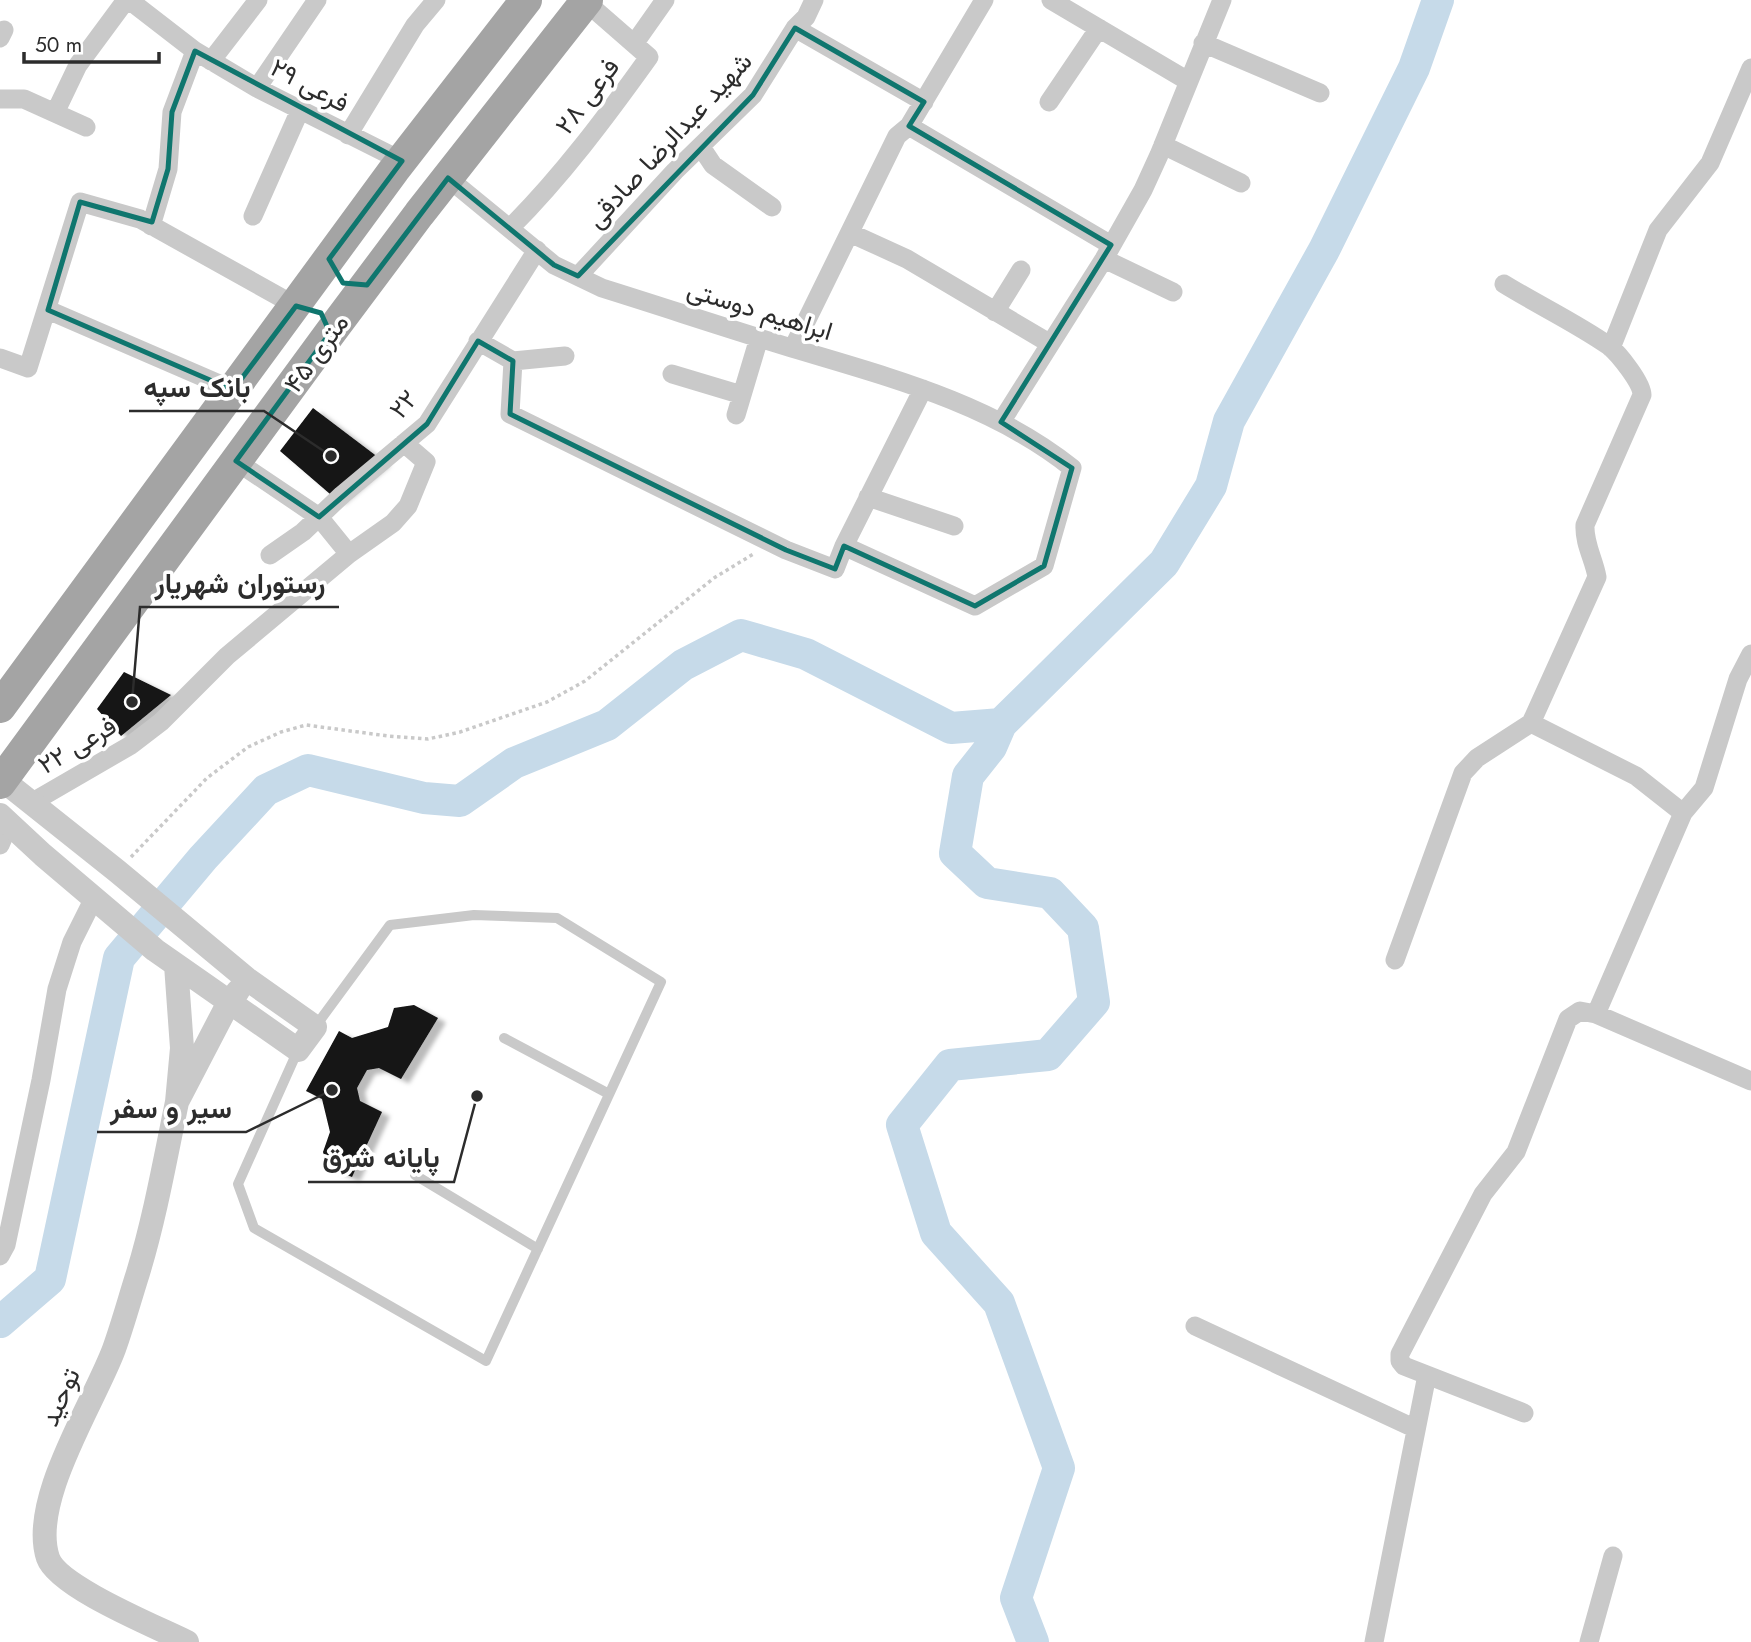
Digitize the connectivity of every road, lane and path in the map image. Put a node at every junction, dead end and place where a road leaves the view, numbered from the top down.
1 (127, 0) edge
2 (258, 0) edge
3 (317, 0) edge
4 (436, 0) edge
5 (526, 0) edge
6 (665, 0) edge
7 (814, 0) edge
8 (984, 0) edge
9 (1051, 0) edge
10 (1222, 0) edge
11 (587, 1) edge
12 (795, 29) junction
13 (1099, 29) junction
14 (1203, 43) junction
15 (634, 44) junction
16 (203, 56) junction
17 (1751, 68) edge
18 (1188, 81) junction
19 (257, 88) junction
20 (1320, 93) dead end
21 (0, 99) edge
22 (923, 102) junction
23 (1049, 103) dead end
24 (300, 110) junction
25 (55, 113) junction
26 (909, 126) junction
27 (86, 127) dead end
28 (348, 135) junction
29 (1163, 145) junction
30 (701, 147) junction
31 (402, 161) junction
32 (448, 178) junction
33 (1241, 183) dead end
34 (772, 207) dead end
35 (253, 216) dead end
36 (151, 226) junction
37 (510, 228) junction
38 (850, 233) junction
39 (537, 250) junction
40 (1107, 252) junction
41 (329, 259) junction
42 (1021, 270) dead end
43 (578, 276) junction
44 (367, 285) junction
45 (1504, 285) dead end
46 (1173, 292) dead end
47 (296, 306) junction
48 (48, 310) junction
49 (995, 312) junction
50 (330, 333) junction
51 (759, 338) junction
52 (478, 341) junction
53 (1049, 343) junction
54 (793, 348) junction
55 (1611, 348) junction
56 (565, 356) dead end
57 (0, 358) edge
58 (513, 361) junction
59 (672, 374) dead end
60 (923, 389) junction
61 (233, 390) junction
62 (742, 396) junction
63 (736, 415) dead end
64 (1001, 422) junction
65 (404, 443) junction
66 (236, 461) junction
67 (868, 498) junction
68 (319, 517) junction
69 (954, 526) dead end
70 (769, 542) junction
71 (844, 545) junction
72 (349, 554) junction
73 (270, 555) dead end
74 (1751, 654) edge
75 (0, 707) edge
76 (1531, 723) junction
77 (1, 780) edge
78 (31, 803) junction
79 (1684, 813) junction
80 (3, 828) edge
81 (117, 871) junction
82 (94, 898) junction
83 (1395, 960) dead end
84 (176, 965) junction
85 (247, 979) junction
86 (229, 1002) junction
87 (1595, 1014) junction
88 (315, 1027) junction
89 (504, 1038) dead end
90 (298, 1050) junction
91 (1751, 1081) edge
92 (609, 1094) junction
93 (177, 1102) junction
94 (0, 1175) edge
95 (415, 1175) dead end
96 (18, 1185) junction
97 (538, 1249) junction
98 (0, 1256) edge
99 (1195, 1326) dead end
100 (1427, 1375) junction
101 (1524, 1413) dead end
102 (1416, 1429) junction
103 (1613, 1556) dead end
104 (187, 1642) edge
105 (1374, 1642) edge
106 (1589, 1642) edge

1 - 16 street, فرعی ۲۹
1 - 25 street
2 - 16 street
3 - 19 street
4 - 28 street
5 - 31 main road, ۴۵ متری
6 - 15 street
7 - 12 street, شهید عبدالرضا صادقی
8 - 22 street
9 - 13 street
10 - 14 street
11 - 15 street, فرعی ۲۸
11 - 32 main road, ۴۵ متری
12 - 22 street
12 - 30 street, شهید عبدالرضا صادقی
13 - 18 street
13 - 23 street
14 - 18 street
14 - 20 street
15 - 37 street, فرعی ۲۸
16 - 19 street, فرعی ۲۹
16 - 36 street
17 - 55 street
18 - 29 street
19 - 24 street, فرعی ۲۹
21 - 25 street
22 - 26 street
24 - 28 street, فرعی ۲۹
24 - 35 street
25 - 27 street
26 - 38 street
26 - 40 street
28 - 31 street, فرعی ۲۹
29 - 33 street
29 - 40 street
30 - 34 street
30 - 43 street, شهید عبدالرضا صادقی
31 - 41 main road, ۴۵ متری
32 - 37 street, ابراهیم دوستی
32 - 44 main road, ۴۵ متری
36 - 47 street
36 - 48 street
37 - 39 street, ابراهیم دوستی
38 - 49 street
38 - 54 street
39 - 43 street, ابراهیم دوستی
39 - 52 street, ۲۲
40 - 46 street
40 - 53 street
41 - 44 main road
41 - 47 main road, ۴۵ متری
42 - 49 street
43 - 51 street, ابراهیم دوستی
44 - 50 main road, ۴۵ متری
45 - 55 street
47 - 50 main road
47 - 61 main road, ۴۵ متری
48 - 57 street
48 - 61 street
49 - 53 street
50 - 66 main road, ۴۵ متری
51 - 54 street, ابراهیم دوستی
51 - 62 street
52 - 58 street
52 - 65 street, ۲۲
53 - 64 street
54 - 60 street, ابراهیم دوستی
55 - 76 street
56 - 58 street
58 - 70 street
59 - 62 street
60 - 64 street, ابراهیم دوستی
60 - 67 street
61 - 75 main road, ۴۵ متری
62 - 63 street
64 - 71 street, ابراهیم دوستی
65 - 68 street, ۲۲
65 - 72 street, فرعی ۲۲
66 - 68 street
66 - 77 main road, ۴۵ متری
67 - 69 street
67 - 71 street
68 - 72 street
68 - 73 street, ۲۲
70 - 71 street
70 - 81 path
72 - 78 street, فرعی ۲۲
74 - 79 street
76 - 79 street
76 - 83 street
77 - 78 street
78 - 81 street
79 - 87 street
80 - 82 street
81 - 85 street
82 - 84 street
82 - 96 street
84 - 86 street
84 - 93 street
85 - 86 street
85 - 88 street
86 - 90 street
86 - 93 street
87 - 91 street
87 - 100 street
88 - 90 street
88 - 92 lane
89 - 92 lane
90 - 97 lane
92 - 97 lane
93 - 104 street, توحید
94 - 96 street
95 - 97 lane
96 - 98 street
99 - 102 street
100 - 101 street
100 - 102 street
102 - 105 street
103 - 106 street

